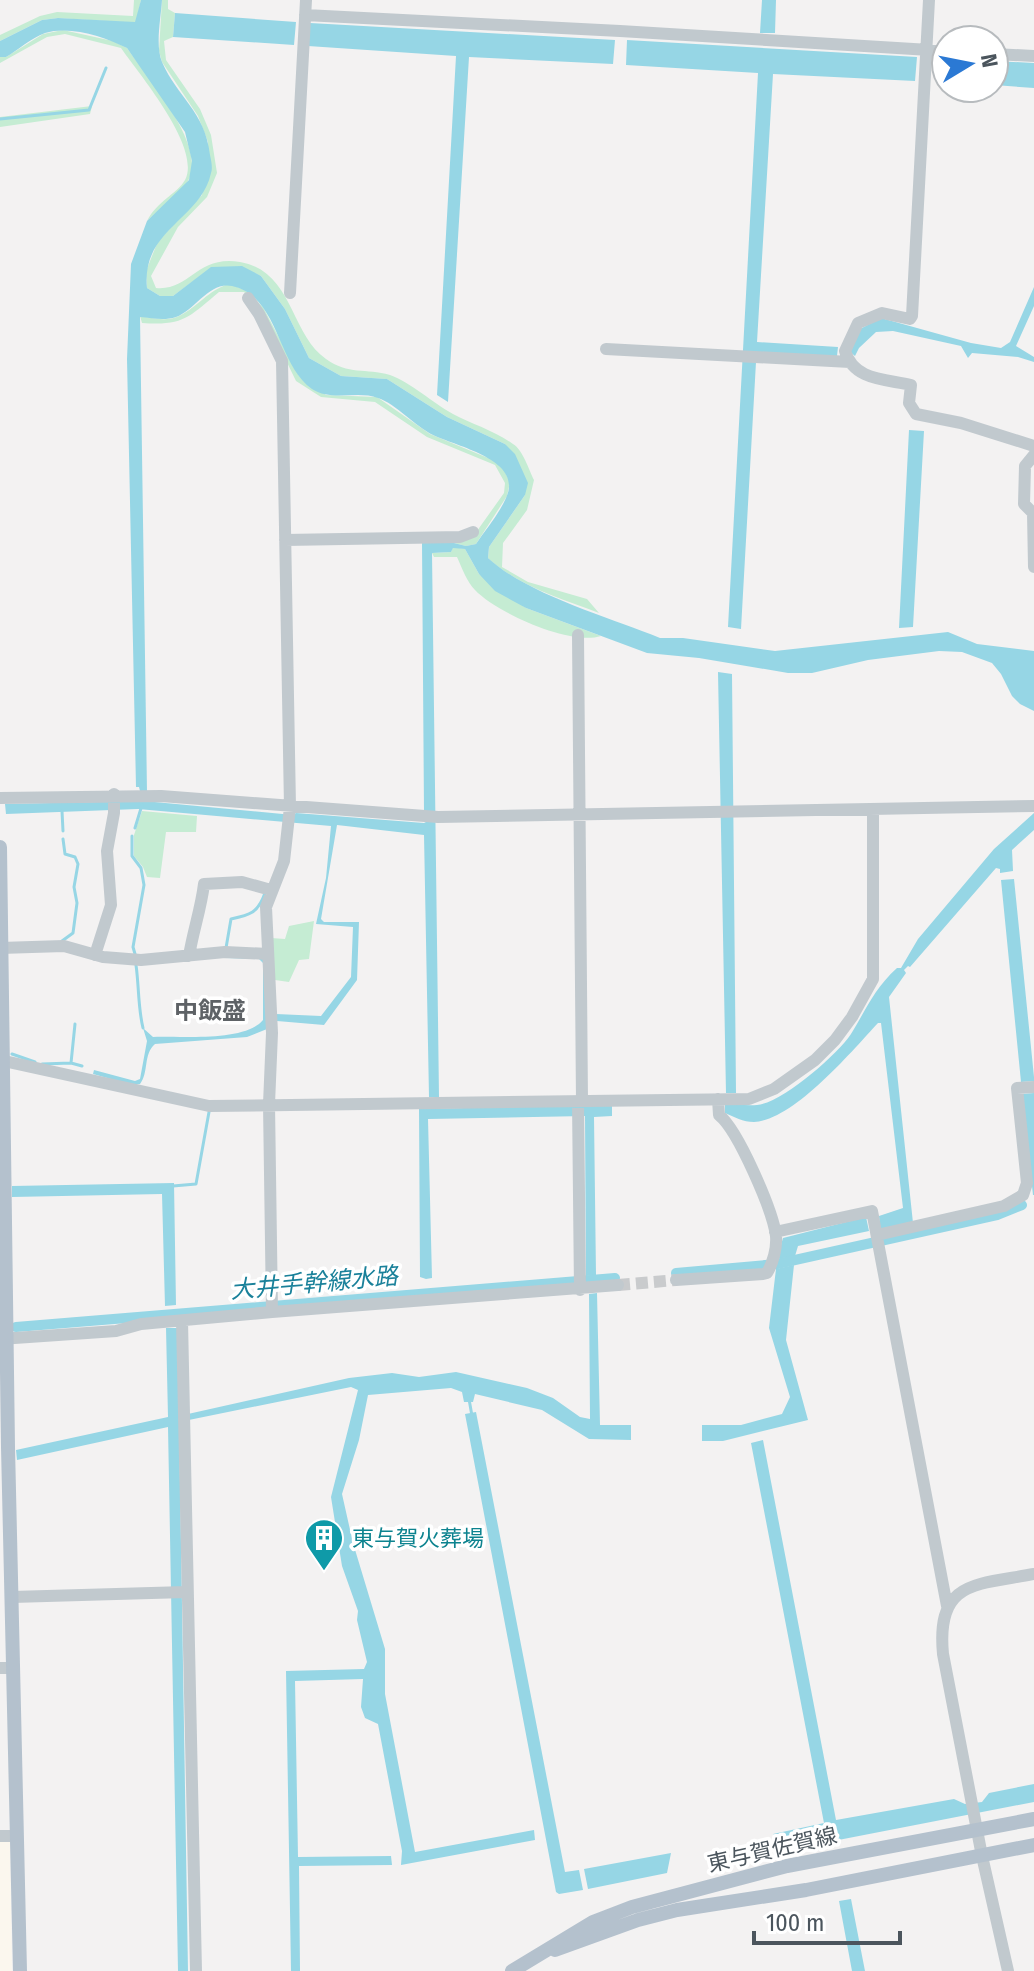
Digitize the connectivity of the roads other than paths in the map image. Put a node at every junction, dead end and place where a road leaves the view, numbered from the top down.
1 (306, 0) edge
2 (929, 0) edge
3 (305, 15) junction
4 (926, 50) junction
5 (930, 50) edge
6 (1010, 55) edge
7 (1034, 56) edge
8 (290, 293) dead end
9 (248, 298) dead end
10 (606, 349) dead end
11 (850, 362) junction
12 (1034, 446) edge
13 (1034, 455) edge
14 (473, 532) dead end
15 (285, 540) junction
16 (1034, 567) edge
17 (578, 635) dead end
18 (114, 794) junction
19 (0, 798) edge
20 (1034, 806) edge
21 (290, 807) junction
22 (873, 810) junction
23 (578, 813) junction
24 (0, 847) edge
25 (271, 890) junction
26 (1, 948) edge
27 (268, 954) junction
28 (95, 955) junction
29 (189, 956) junction
30 (1, 1060) edge
31 (1030, 1088) edge
32 (718, 1099) junction
33 (269, 1104) junction
34 (579, 1106) junction
35 (775, 1232) junction
36 (878, 1241) junction
37 (676, 1280) tunnel mouth
38 (579, 1285) junction
39 (618, 1285) tunnel mouth
40 (272, 1306) junction
41 (182, 1321) junction
42 (4, 1339) edge
43 (4, 1447) edge
44 (1034, 1574) edge
45 (184, 1592) junction
46 (12, 1597) junction
47 (947, 1606) junction
48 (6, 1668) edge
49 (1034, 1819) edge
50 (976, 1822) junction
51 (0, 1836) edge
52 (17, 1836) junction
53 (1034, 1845) edge
54 (982, 1856) junction
55 (532, 1958) junction
56 (20, 1971) edge
57 (196, 1971) edge
58 (512, 1971) edge
59 (1008, 1971) edge

1 - 3 street
2 - 4 street
3 - 4 street
3 - 8 street
4 - 5 street
4 - 11 street
6 - 7 street
9 - 15 street
10 - 11 street
11 - 12 street
13 - 16 street
14 - 15 street
15 - 21 street
17 - 23 street
18 - 19 street
18 - 21 street
18 - 28 street
20 - 22 street
21 - 23 street
21 - 25 street
22 - 23 street
22 - 32 street
23 - 34 street
24 - 26 main road
25 - 27 street
25 - 29 street
26 - 28 street
26 - 30 main road
27 - 29 street
27 - 33 street
28 - 29 street
30 - 33 street
30 - 42 main road
31 - 36 street
32 - 34 street
32 - 35 street
33 - 34 street
33 - 40 street
34 - 38 street
35 - 36 street
35 - 37 street
36 - 47 street
38 - 39 street
38 - 40 street
40 - 41 street
41 - 42 street
41 - 45 street
42 - 43 main road
43 - 46 main road
44 - 47 street
45 - 46 street
45 - 57 street
46 - 48 main road
47 - 50 street
48 - 52 main road
49 - 50 main road, 東与賀佐賀線
50 - 54 street
50 - 55 main road, 東与賀佐賀線
51 - 52 street
52 - 56 main road
53 - 54 main road, 東与賀佐賀線
54 - 55 main road, 東与賀佐賀線
54 - 59 street
55 - 58 main road, 東与賀佐賀線

